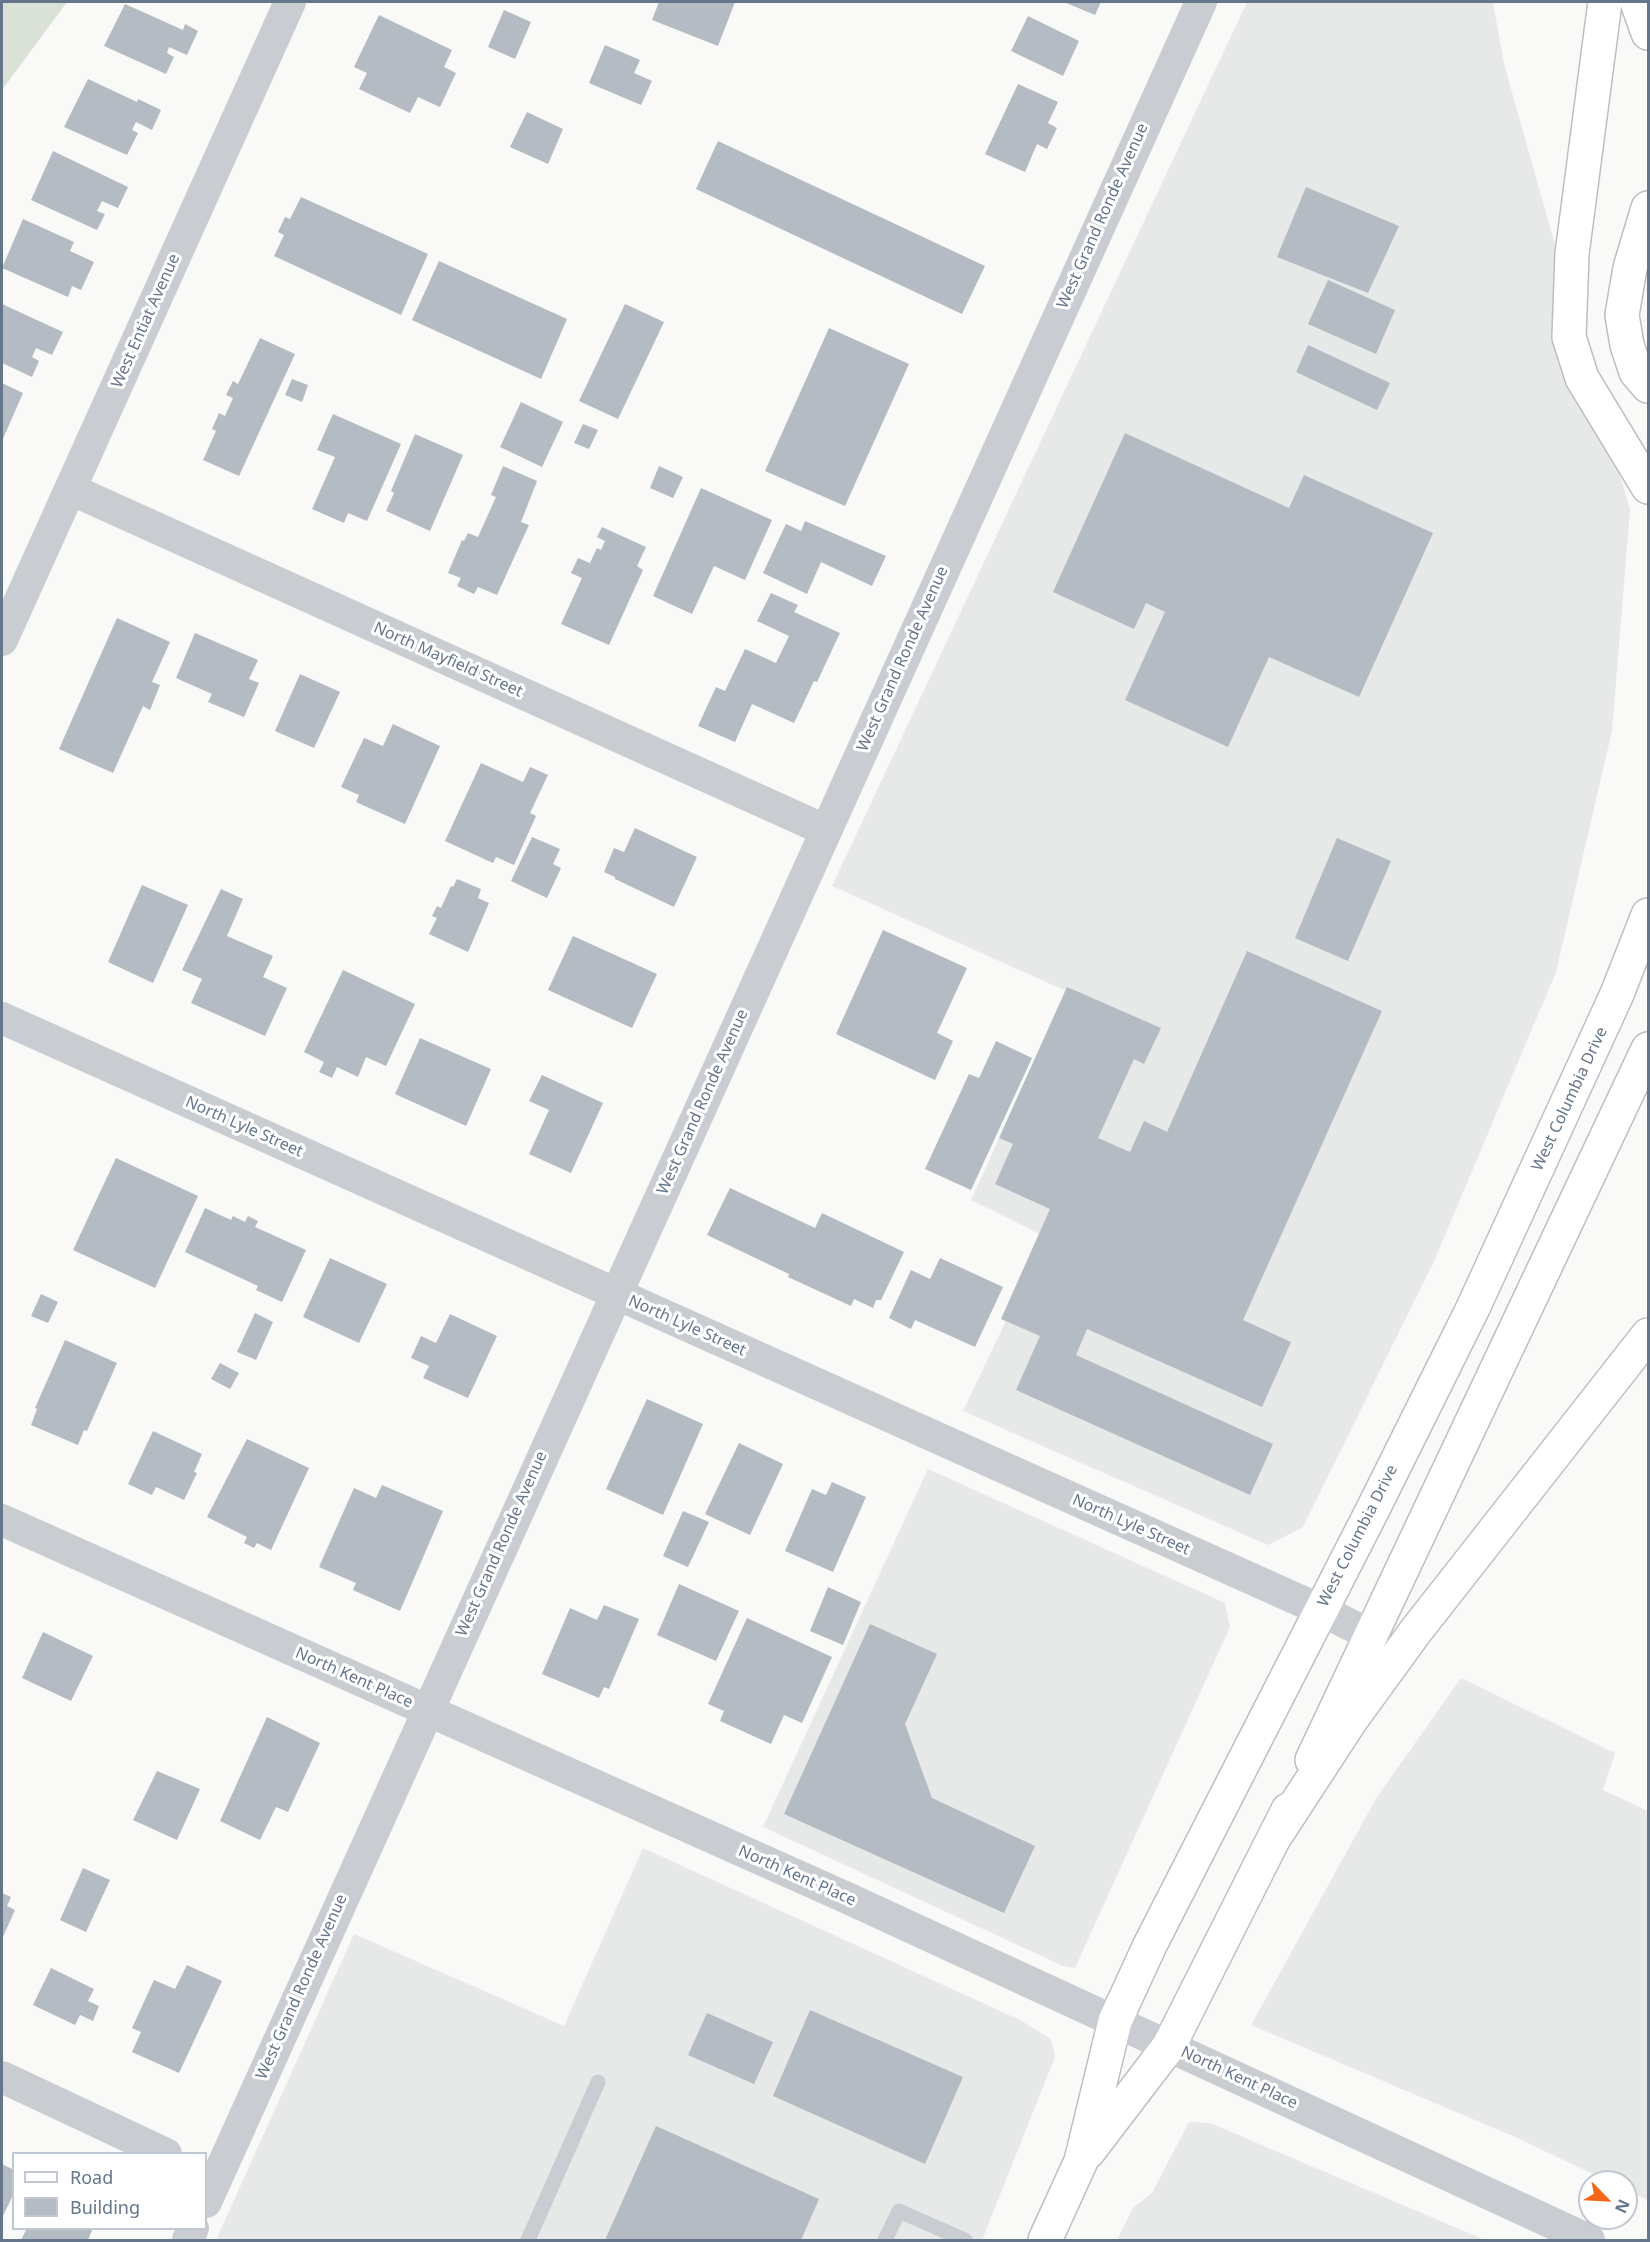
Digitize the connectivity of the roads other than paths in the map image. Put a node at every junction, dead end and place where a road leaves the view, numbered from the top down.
1 (290, 2) edge
2 (1200, 2) edge
3 (1605, 2) edge
4 (1637, 2) edge
5 (1648, 33) edge
6 (1648, 208) edge
7 (1648, 386) edge
8 (1648, 488) edge
9 (70, 489) junction
10 (2, 640) edge
11 (825, 830) junction
12 (1648, 915) edge
13 (2, 1018) edge
14 (1648, 1049) edge
15 (616, 1294) junction
16 (1648, 1335) edge
17 (2, 1520) edge
18 (1321, 1610) junction
19 (1372, 1636) junction
20 (427, 1711) junction
21 (1276, 1835) junction
22 (1115, 2021) junction
23 (1169, 2046) junction
24 (2, 2078) edge
25 (598, 2082) dead end
26 (162, 2152) edge
27 (1081, 2161) junction
28 (209, 2184) edge
29 (1534, 2229) edge
30 (528, 2241) edge
31 (885, 2241) edge
32 (964, 2241) edge
33 (1044, 2241) edge
34 (1589, 2241) edge

1 - 9 street, West Entiat Avenue
2 - 11 street, West Grand Ronde Avenue
3 - 8 main road
4 - 5 main road
6 - 7 main road
9 - 10 street, West Entiat Avenue
9 - 11 street, North Mayfield Street
11 - 15 street, West Grand Ronde Avenue
12 - 18 main road, West Columbia Drive
13 - 15 street, North Lyle Street
14 - 19 main road, West Columbia Drive
15 - 18 street, North Lyle Street
15 - 20 street, West Grand Ronde Avenue
16 - 21 main road
17 - 20 street, North Kent Place
18 - 19 street, North Lyle Street
18 - 22 main road, West Columbia Drive
19 - 21 main road, West Columbia Drive
20 - 22 street, North Kent Place
20 - 28 street, West Grand Ronde Avenue
21 - 23 main road, West Columbia Drive
22 - 23 street, North Kent Place
22 - 27 main road, West Columbia Drive
23 - 27 main road, West Columbia Drive
23 - 29 street, North Kent Place
24 - 26 street
25 - 30 lane
27 - 33 main road, West Columbia Drive
29 - 34 street, North Kent Place
31 - 32 lane

